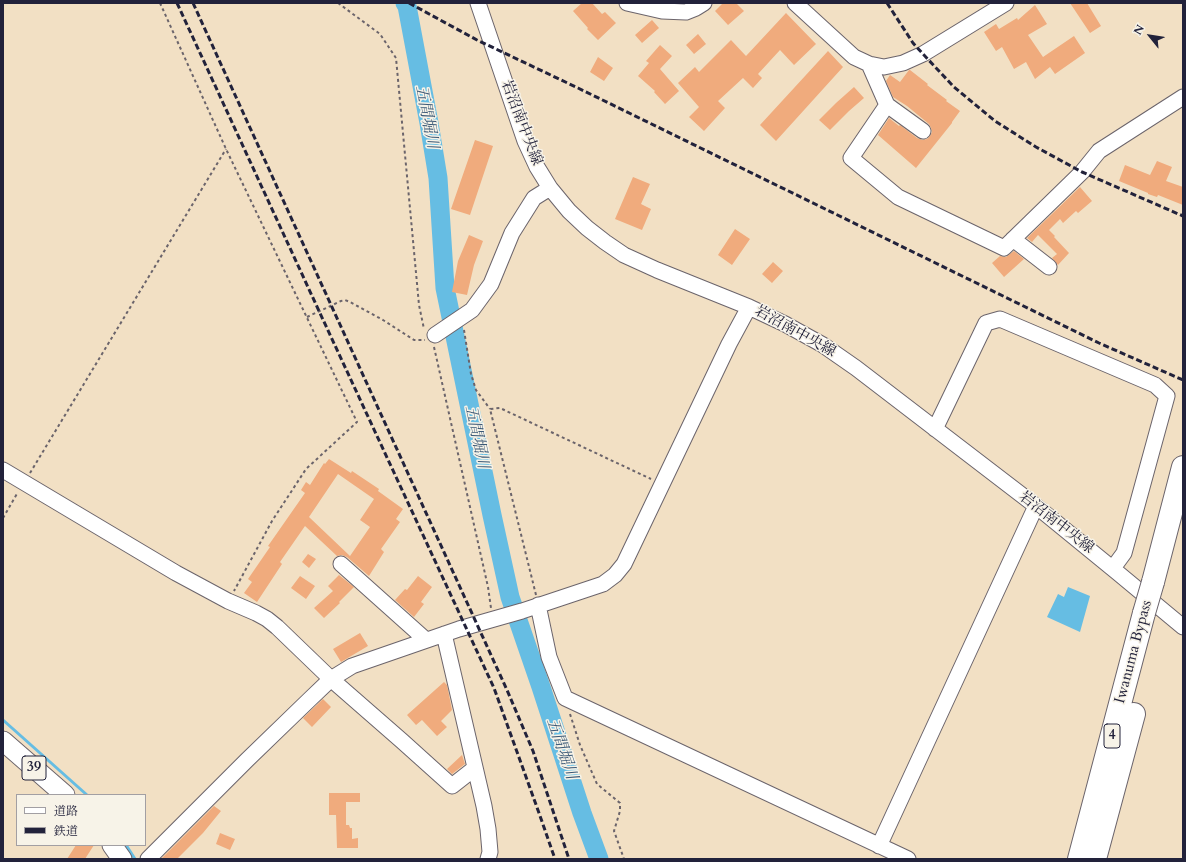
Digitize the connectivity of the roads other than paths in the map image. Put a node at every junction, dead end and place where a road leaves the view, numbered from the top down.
1 (478, 3) edge
2 (627, 3) edge
3 (704, 3) edge
4 (795, 3) edge
5 (1006, 3) edge
6 (869, 64) junction
7 (1183, 97) edge
8 (887, 105) junction
9 (923, 131) dead end
10 (550, 188) junction
11 (1013, 239) junction
12 (1049, 267) dead end
13 (749, 307) junction
14 (435, 335) road end
15 (935, 429) junction
16 (1183, 467) edge
17 (3, 470) edge
18 (1036, 506) junction
19 (1183, 522) edge
20 (341, 564) dead end
21 (1113, 568) junction
22 (1159, 587) junction
23 (538, 605) junction
24 (1151, 618) junction
25 (1183, 625) edge
26 (444, 634) junction
27 (426, 640) junction
28 (331, 679) junction
29 (3, 741) edge
30 (475, 768) junction
31 (63, 794) edge
32 (113, 846) edge
33 (879, 846) junction
34 (122, 859) edge
35 (148, 859) edge
36 (488, 859) edge
37 (908, 859) edge
38 (1079, 859) edge
39 (1095, 859) edge

1 - 10 street, 岩沼南中央線
2 - 3 street
4 - 6 street
5 - 6 street
6 - 8 street
7 - 11 street
8 - 9 street
8 - 11 street
10 - 13 street, 岩沼南中央線
10 - 14 street
11 - 12 street
13 - 15 street, 岩沼南中央線
13 - 23 street
15 - 18 street, 岩沼南中央線
15 - 21 street
16 - 22 highway, Iwanuma Bypass / 4
17 - 28 street
18 - 21 street, 岩沼南中央線
18 - 33 street
19 - 22 highway, Iwanuma Bypass / 4
20 - 27 street
21 - 25 street, 岩沼南中央線
22 - 24 highway, Iwanuma Bypass / 4
23 - 26 street
23 - 33 street
24 - 38 highway, Iwanuma Bypass / 4
24 - 39 highway, Iwanuma Bypass / 4
26 - 27 street
26 - 30 street
27 - 28 street
28 - 30 street
28 - 35 street
29 - 31 main road, 39
30 - 36 street
32 - 34 main road
33 - 37 street

